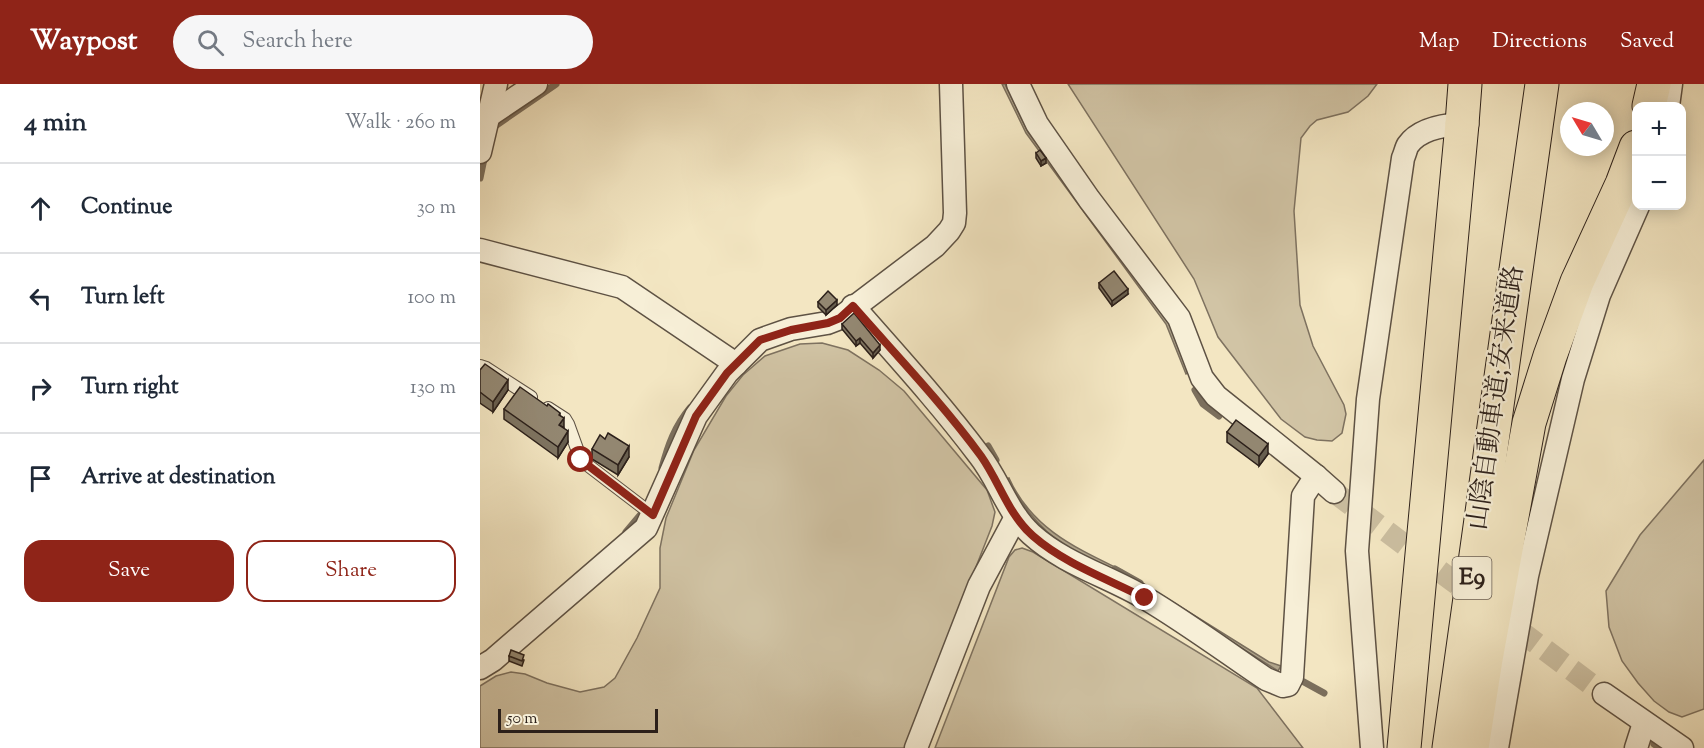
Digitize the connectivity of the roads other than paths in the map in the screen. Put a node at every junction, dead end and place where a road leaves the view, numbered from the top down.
1 (496, 84) edge
2 (536, 84) edge
3 (951, 84) edge
4 (1018, 84) edge
5 (1465, 84) edge
6 (1542, 84) edge
7 (1654, 84) edge
8 (1671, 84) edge
9 (1650, 102) edge
10 (1669, 102) edge
11 (487, 117) junction
12 (1461, 124) junction
13 (480, 152) edge
14 (1633, 156) edge
15 (1636, 210) edge
16 (480, 250) edge
17 (853, 306) junction
18 (736, 364) junction
19 (480, 366) edge
20 (1316, 476) junction
21 (1334, 492) tunnel mouth
22 (653, 515) junction
23 (1016, 516) junction
24 (480, 668) edge
25 (1604, 694) tunnel mouth
26 (1644, 723) junction
27 (916, 748) edge
28 (1372, 748) edge
29 (1404, 748) edge
30 (1449, 748) edge
31 (1472, 748) edge
32 (1497, 748) edge
33 (1636, 748) edge
34 (1682, 748) edge

1 - 11 street
2 - 11 street
3 - 17 street
4 - 20 street
5 - 12 highway
6 - 30 highway, 山陰自動車道;安来道路 / E9
7 - 9 highway
8 - 10 street
11 - 13 street
12 - 28 street
12 - 29 highway
14 - 31 highway
15 - 32 street
16 - 18 street
17 - 18 street
17 - 23 street
18 - 22 street
19 - 22 lane
20 - 21 street
20 - 23 street
22 - 24 street
23 - 27 street
25 - 26 street
26 - 33 street
26 - 34 street

